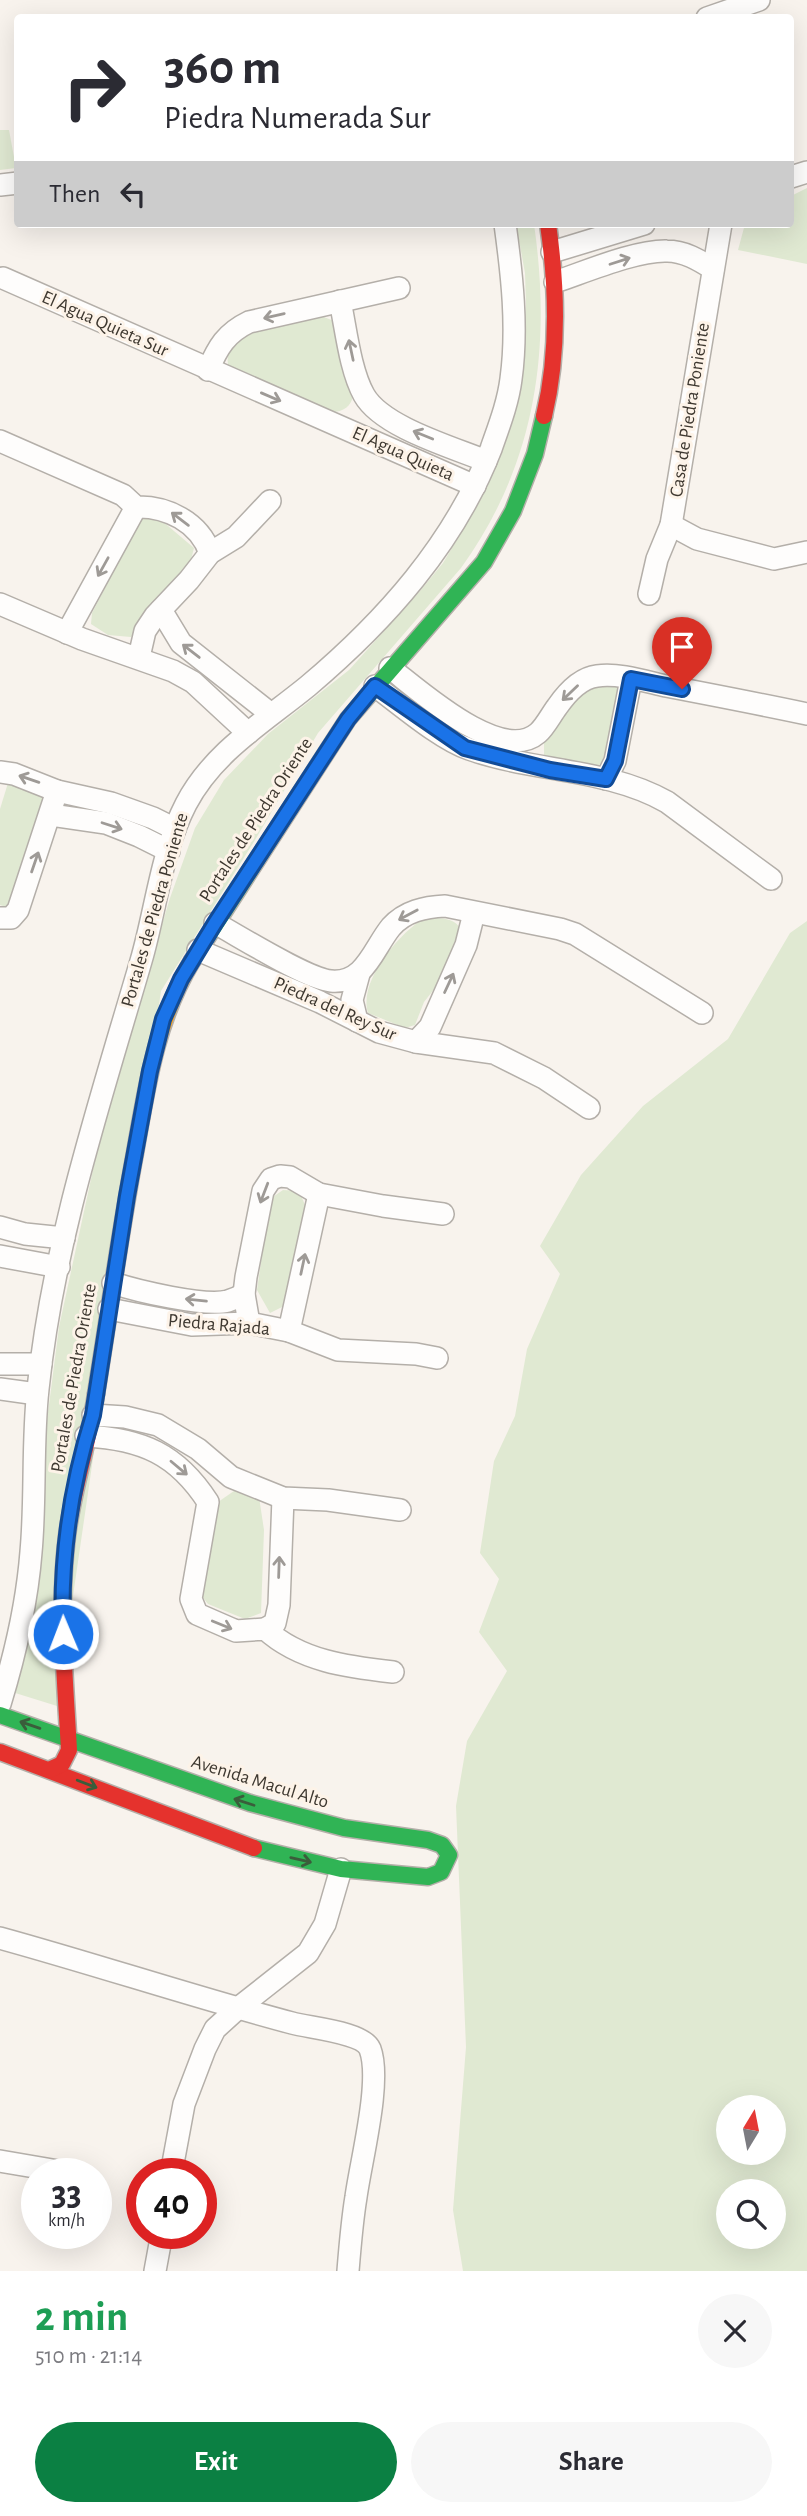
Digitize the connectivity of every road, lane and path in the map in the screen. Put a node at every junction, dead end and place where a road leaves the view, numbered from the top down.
1 (759, 0) edge
2 (719, 14) edge
3 (505, 228) edge
4 (549, 228) edge
5 (631, 228) edge
6 (720, 228) edge
7 (552, 252) junction
8 (713, 269) junction
9 (3, 278) dead end
10 (555, 282) junction
11 (399, 288) dead end
12 (340, 301) junction
13 (208, 370) junction
14 (365, 397) junction
15 (330, 422) junction
16 (0, 441) edge
17 (486, 461) junction
18 (475, 486) junction
19 (270, 501) dead end
20 (136, 507) junction
21 (671, 524) junction
22 (807, 552) edge
23 (210, 553) junction
24 (649, 594) dead end
25 (0, 604) edge
26 (161, 610) junction
27 (67, 633) junction
28 (139, 657) junction
29 (390, 668) junction
30 (631, 679) junction
31 (375, 686) junction
32 (807, 713) edge
33 (271, 714) junction
34 (248, 733) junction
35 (538, 733) junction
36 (550, 770) junction
37 (0, 772) edge
38 (606, 779) junction
39 (57, 791) junction
40 (51, 815) junction
41 (175, 829) junction
42 (169, 851) junction
43 (771, 879) dead end
44 (474, 913) junction
45 (3, 919) edge
46 (215, 923) junction
47 (198, 950) junction
48 (359, 974) junction
49 (702, 1013) dead end
50 (357, 1021) junction
51 (416, 1042) junction
52 (589, 1108) dead end
53 (319, 1194) junction
54 (443, 1214) dead end
55 (0, 1227) edge
56 (64, 1238) junction
57 (0, 1256) edge
58 (58, 1267) junction
59 (113, 1283) junction
60 (244, 1294) junction
61 (109, 1309) junction
62 (249, 1323) junction
63 (289, 1331) junction
64 (437, 1358) dead end
65 (0, 1364) edge
66 (41, 1364) junction
67 (0, 1389) edge
68 (37, 1394) junction
69 (93, 1415) junction
70 (86, 1436) junction
71 (231, 1477) junction
72 (284, 1498) junction
73 (208, 1502) junction
74 (400, 1510) dead end
75 (265, 1629) junction
76 (393, 1672) dead end
77 (0, 1704) edge
78 (0, 1715) edge
79 (67, 1738) junction
80 (0, 1752) edge
81 (49, 1770) junction
82 (166, 1785) junction
83 (146, 1806) junction
84 (341, 1869) junction
85 (0, 1938) edge
86 (237, 2009) junction
87 (174, 2158) edge
88 (0, 2161) edge
89 (21, 2165) edge
90 (159, 2249) edge
91 (155, 2271) edge
92 (348, 2271) edge

1 - 2 street
3 - 17 street, Portales de Piedra Poniente
4 - 7 street, Portales de Piedra Oriente
5 - 7 street
6 - 8 street, Casa de Piedra Poniente
7 - 10 street, Portales de Piedra Oriente
10 -> 8 street
8 - 21 street, Casa de Piedra Poniente
9 - 13 street, El Agua Quieta Sur
10 - 29 street, Portales de Piedra Oriente
11 - 12 street
12 -> 13 street
14 -> 12 street
13 -> 15 street, El Agua Quieta
14 - 15 street, El Agua Quieta
17 -> 14 street, El Agua Quieta
15 - 18 street, El Agua Quieta
16 - 20 street
17 - 18 street, Portales de Piedra Poniente
18 - 33 street, Portales de Piedra Poniente
19 - 23 street
23 -> 20 street
20 -> 27 street
21 - 22 street
21 - 24 street, Casa de Piedra Poniente
23 - 26 street
25 - 27 street
26 - 28 street
33 -> 26 street
27 - 28 street
28 - 34 street
29 - 31 street, Portales de Piedra Oriente
29 - 35 street
30 - 32 street
30 -> 35 street
30 - 38 street
31 - 36 street
31 - 46 street, Portales de Piedra Oriente
33 - 34 street, Portales de Piedra Poniente
34 - 41 street, Portales de Piedra Poniente
35 - 36 street
36 - 38 street
39 -> 37 street
38 - 43 street
39 - 40 street
39 - 41 street
40 -> 42 street
45 -> 40 street
41 - 42 street, Portales de Piedra Poniente
42 - 56 street, Portales de Piedra Poniente
44 -> 48 street
44 - 49 street
51 -> 44 street
46 - 47 street, Portales de Piedra Oriente
46 - 48 street
47 - 50 street, Piedra del Rey Sur
47 - 59 street, Portales de Piedra Oriente
48 - 50 street
50 - 51 street, Piedra del Rey Sur
51 - 52 street, Piedra del Rey Sur
53 - 54 street
53 -> 60 street
63 -> 53 street
55 - 56 street
56 - 58 street, Portales de Piedra Poniente
57 - 58 street
58 - 66 street, Portales de Piedra Poniente
60 -> 59 street
59 - 61 street, Portales de Piedra Oriente
60 - 62 street
61 - 62 street, Piedra Rajada
61 - 69 street, Portales de Piedra Oriente
62 - 63 street, Piedra Rajada
63 - 64 street, Piedra Rajada
65 - 66 street
66 - 68 street, Portales de Piedra Poniente
67 - 68 street
68 - 77 street, Portales de Piedra Poniente
69 - 70 street, Portales de Piedra Oriente
69 - 71 street
70 -> 73 street
70 - 79 street, Portales de Piedra Oriente
71 - 72 street
71 - 73 street
72 - 74 street
75 -> 72 street
73 -> 75 street
75 - 76 street
79 -> 78 street, Avenida Macul Alto
79 - 81 street
79 - 82 street, Avenida Macul Alto
80 - 81 street, Avenida Macul Alto
81 -> 83 street, Avenida Macul Alto
82 - 83 street
84 -> 82 street, Avenida Macul Alto
83 -> 84 street, Avenida Macul Alto
84 - 86 street
85 - 86 street
86 - 87 street
86 - 92 street
88 - 89 street
90 - 91 street

